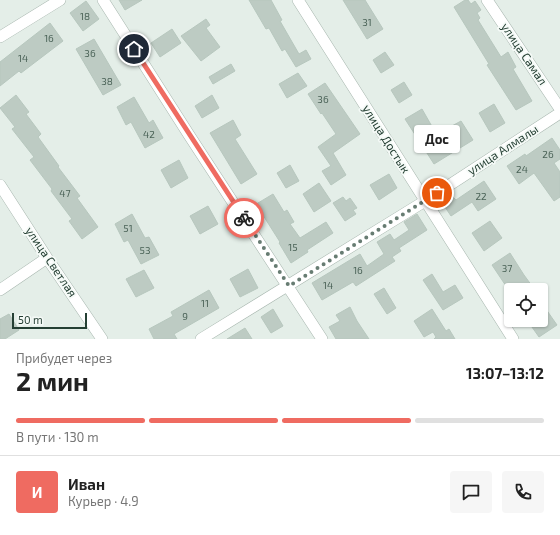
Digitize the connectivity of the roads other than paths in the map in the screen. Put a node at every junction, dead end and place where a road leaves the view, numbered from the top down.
1 (60, 0) edge
2 (103, 0) edge
3 (298, 0) edge
4 (487, 0) edge
5 (0, 37) edge
6 (560, 109) edge
7 (560, 113) edge
8 (0, 185) edge
9 (425, 201) junction
10 (47, 258) junction
11 (289, 286) junction
12 (0, 290) edge
13 (102, 339) edge
14 (201, 339) edge
15 (322, 339) edge
16 (513, 339) edge

1 - 5 street
2 - 11 street
3 - 9 street, улица Достык
4 - 6 street, улица Самал
7 - 9 street, улица Алмалы
8 - 10 street, улица Светлая
9 - 11 street, улица Алмалы
9 - 16 street, улица Достык
10 - 12 street
10 - 13 street, улица Светлая
11 - 14 street, улица Алмалы
11 - 15 street

